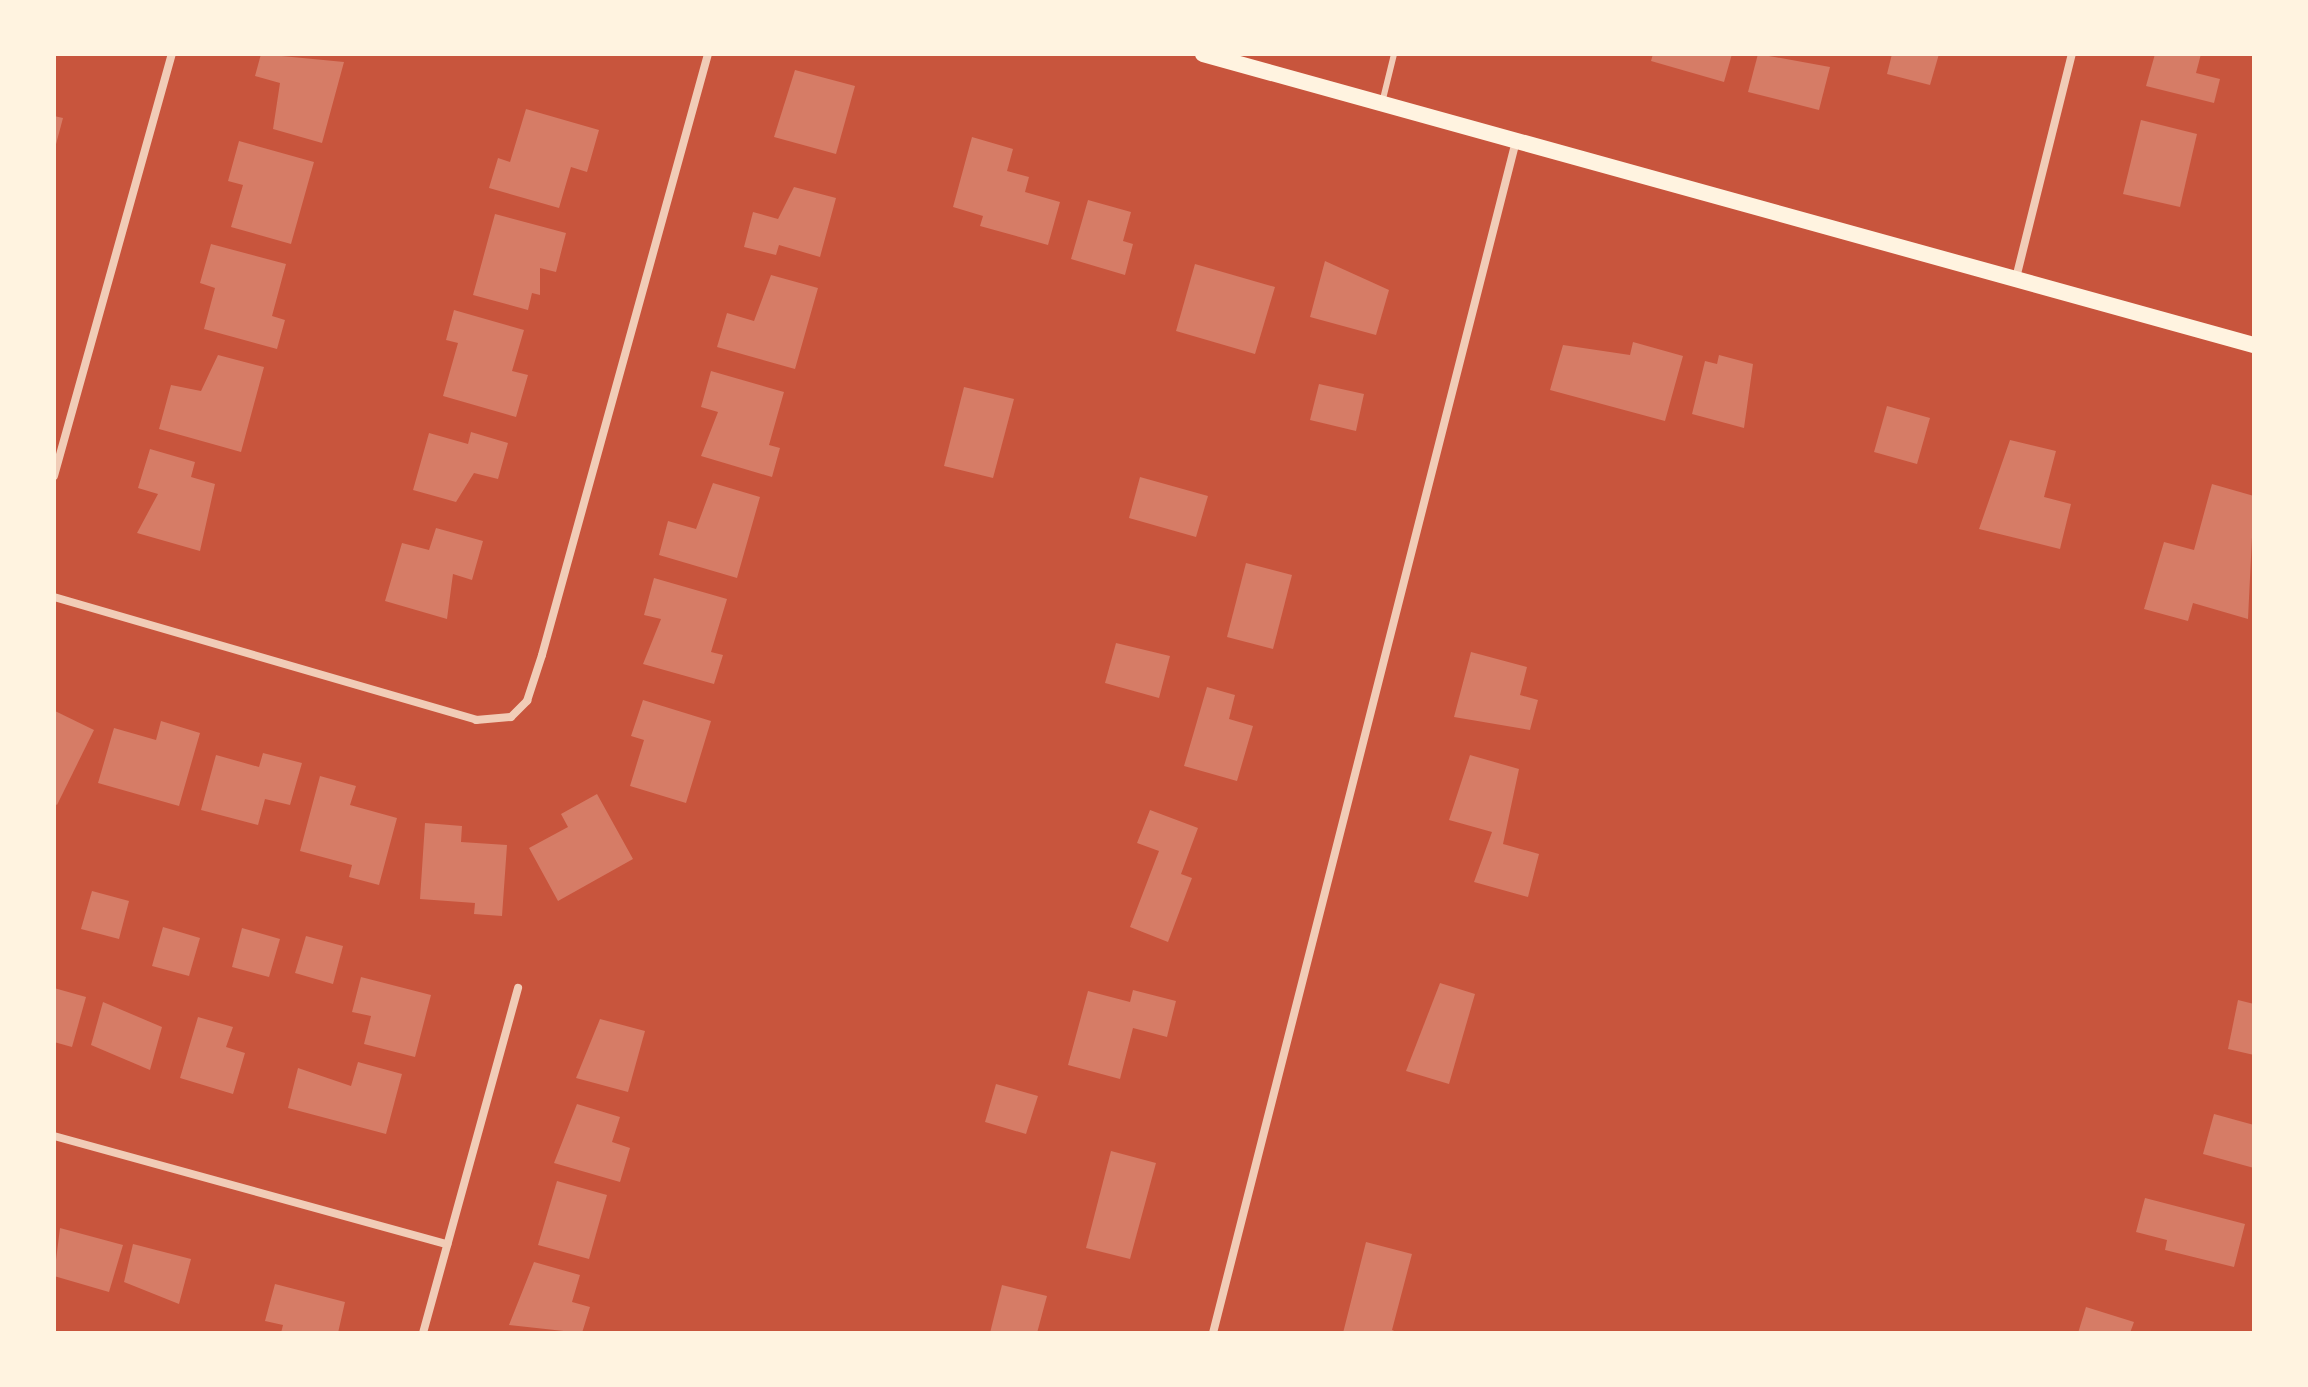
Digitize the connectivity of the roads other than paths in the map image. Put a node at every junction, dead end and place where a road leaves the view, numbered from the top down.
1 (172, 54) edge
2 (708, 54) edge
3 (1203, 54) edge
4 (1394, 54) edge
5 (2072, 54) edge
6 (1382, 103) junction
7 (1516, 141) junction
8 (2015, 279) junction
9 (2254, 345) edge
10 (54, 476) edge
11 (54, 597) edge
12 (518, 988) dead end
13 (54, 1136) edge
14 (447, 1244) junction
15 (423, 1333) edge
16 (1213, 1333) edge

1 - 10 street
2 - 11 street
3 - 6 main road
4 - 6 lane
5 - 8 street
6 - 7 main road
7 - 8 main road
7 - 16 street
8 - 9 main road
12 - 14 street
13 - 14 street
14 - 15 street

